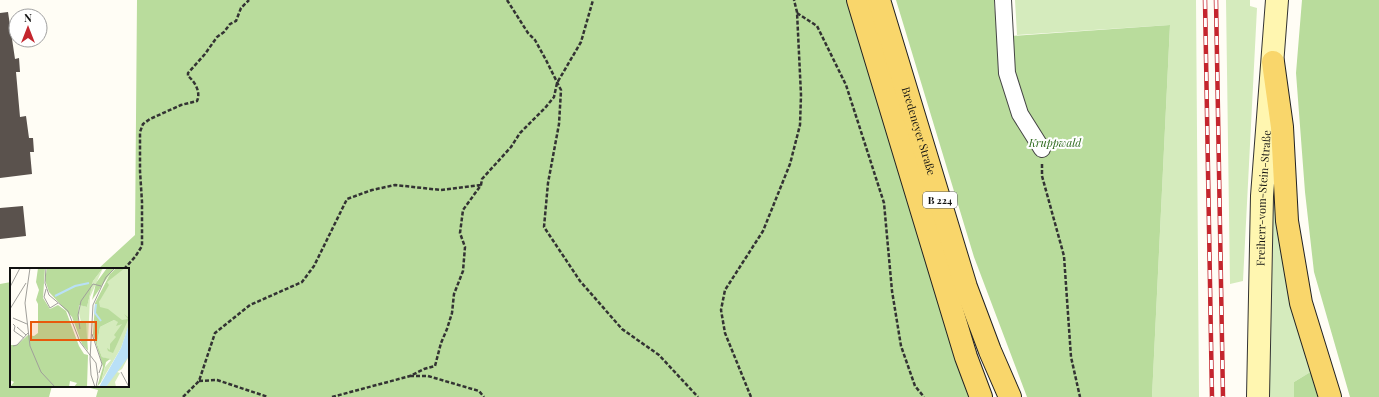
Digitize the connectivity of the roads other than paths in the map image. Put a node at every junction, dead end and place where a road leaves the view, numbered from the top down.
1 (858, 0) edge
2 (878, 0) edge
3 (1003, 0) edge
4 (1277, 0) edge
5 (1273, 62) junction
6 (1042, 149) road end
7 (981, 397) edge
8 (1010, 397) edge
9 (1258, 397) edge
10 (1330, 397) edge

1 - 7 main road, Bredeneyer Straße / B 224
2 - 8 main road, Bredeneyer Straße / B 224
3 - 6 street
4 - 5 main road, Freiherr-vom-Stein-Straße
5 - 9 main road, Freiherr-vom-Stein-Straße
5 - 10 main road

